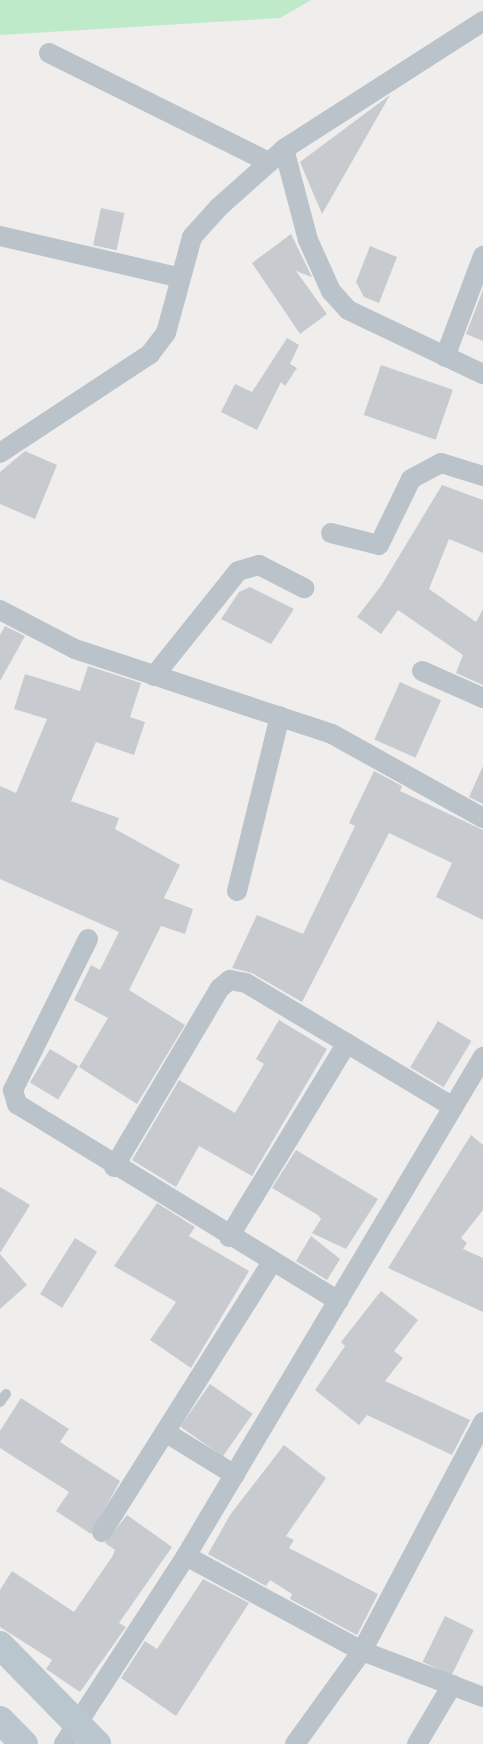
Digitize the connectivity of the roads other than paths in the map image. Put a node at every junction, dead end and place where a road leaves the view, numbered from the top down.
1 (483, 21) edge
2 (49, 53) dead end
3 (284, 149) junction
4 (269, 162) junction
5 (0, 236) edge
6 (483, 256) edge
7 (178, 277) junction
8 (445, 357) junction
9 (483, 374) edge
10 (0, 454) edge
11 (483, 476) edge
12 (331, 533) dead end
13 (304, 588) dead end
14 (0, 610) edge
15 (422, 671) dead end
16 (154, 676) junction
17 (483, 698) edge
18 (280, 716) junction
19 (483, 818) edge
20 (237, 891) dead end
21 (88, 939) dead end
22 (347, 1043) junction
23 (483, 1056) edge
24 (453, 1107) junction
25 (114, 1167) junction
26 (229, 1237) junction
27 (271, 1264) junction
28 (339, 1301) junction
29 (483, 1422) edge
30 (165, 1432) junction
31 (235, 1475) junction
32 (102, 1532) dead end
33 (186, 1556) junction
34 (0, 1645) edge
35 (362, 1650) junction
36 (452, 1685) junction
37 (483, 1697) edge
38 (0, 1720) edge
39 (70, 1734) edge
40 (24, 1744) edge
41 (97, 1744) edge
42 (296, 1744) edge
43 (417, 1744) edge

1 - 3 street
2 - 4 street
3 - 4 street
3 - 8 street
4 - 7 street
5 - 7 street
6 - 8 street
7 - 10 street
8 - 9 street
11 - 12 street
13 - 16 street
14 - 16 street
15 - 17 street
16 - 18 street
18 - 19 street
18 - 20 street
21 - 25 street
22 - 24 street
22 - 25 street
22 - 26 street
23 - 24 street
24 - 28 street
25 - 26 street
26 - 27 street
27 - 28 street
27 - 30 street
28 - 31 street
29 - 35 street
30 - 31 street
30 - 32 street
31 - 33 street
33 - 35 street
33 - 39 street
34 - 39 main road
35 - 36 street
35 - 42 street
36 - 37 street
36 - 43 street
38 - 40 main road
39 - 41 main road

